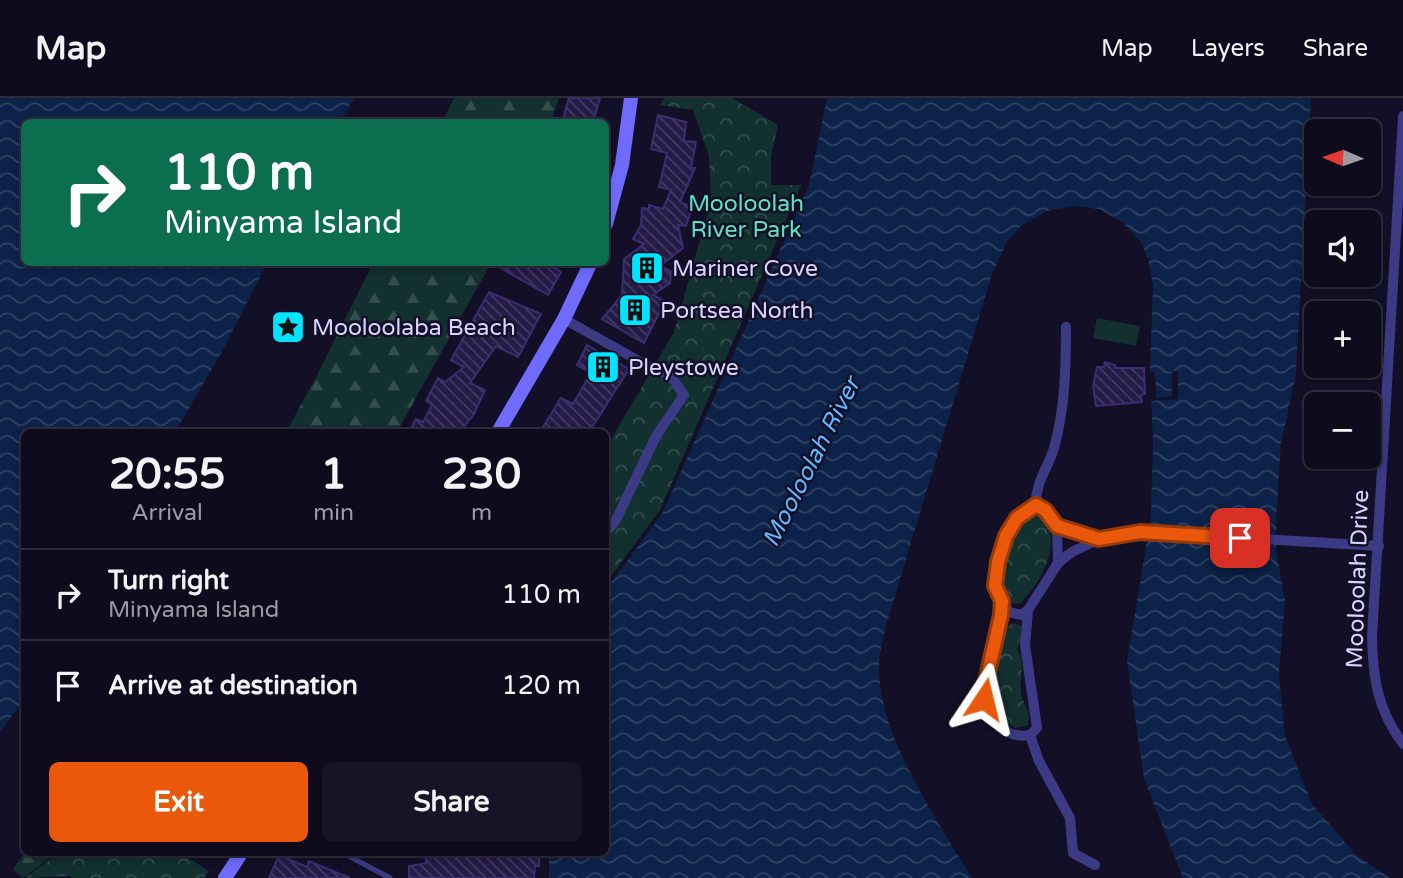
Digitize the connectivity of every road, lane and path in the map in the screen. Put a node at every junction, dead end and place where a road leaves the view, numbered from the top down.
1 (631, 98) edge
2 (641, 98) edge
3 (1403, 116) edge
4 (626, 147) junction
5 (609, 212) edge
6 (589, 266) edge
7 (564, 319) junction
8 (1066, 327) dead end
9 (500, 429) edge
10 (1036, 505) junction
11 (1057, 526) junction
12 (609, 529) edge
13 (1099, 539) junction
14 (1379, 546) junction
15 (1058, 563) junction
16 (1002, 601) junction
17 (1028, 610) junction
18 (1030, 735) junction
19 (1403, 744) edge
20 (239, 856) edge
21 (349, 856) edge
22 (1095, 865) dead end
23 (225, 878) edge
24 (390, 878) edge

1 - 4 street
2 - 4 street
3 - 14 street, Mooloolah Drive
4 - 5 street
6 - 7 street
7 - 9 street
7 - 12 street
8 - 10 street
10 - 11 street
10 - 16 street
11 - 13 street
11 - 15 street
13 - 14 street
13 - 15 street
14 - 19 street, Mooloolah Drive
15 - 17 street
16 - 17 street
16 - 18 street
17 - 18 street
18 - 22 street
20 - 23 street
21 - 24 lane

